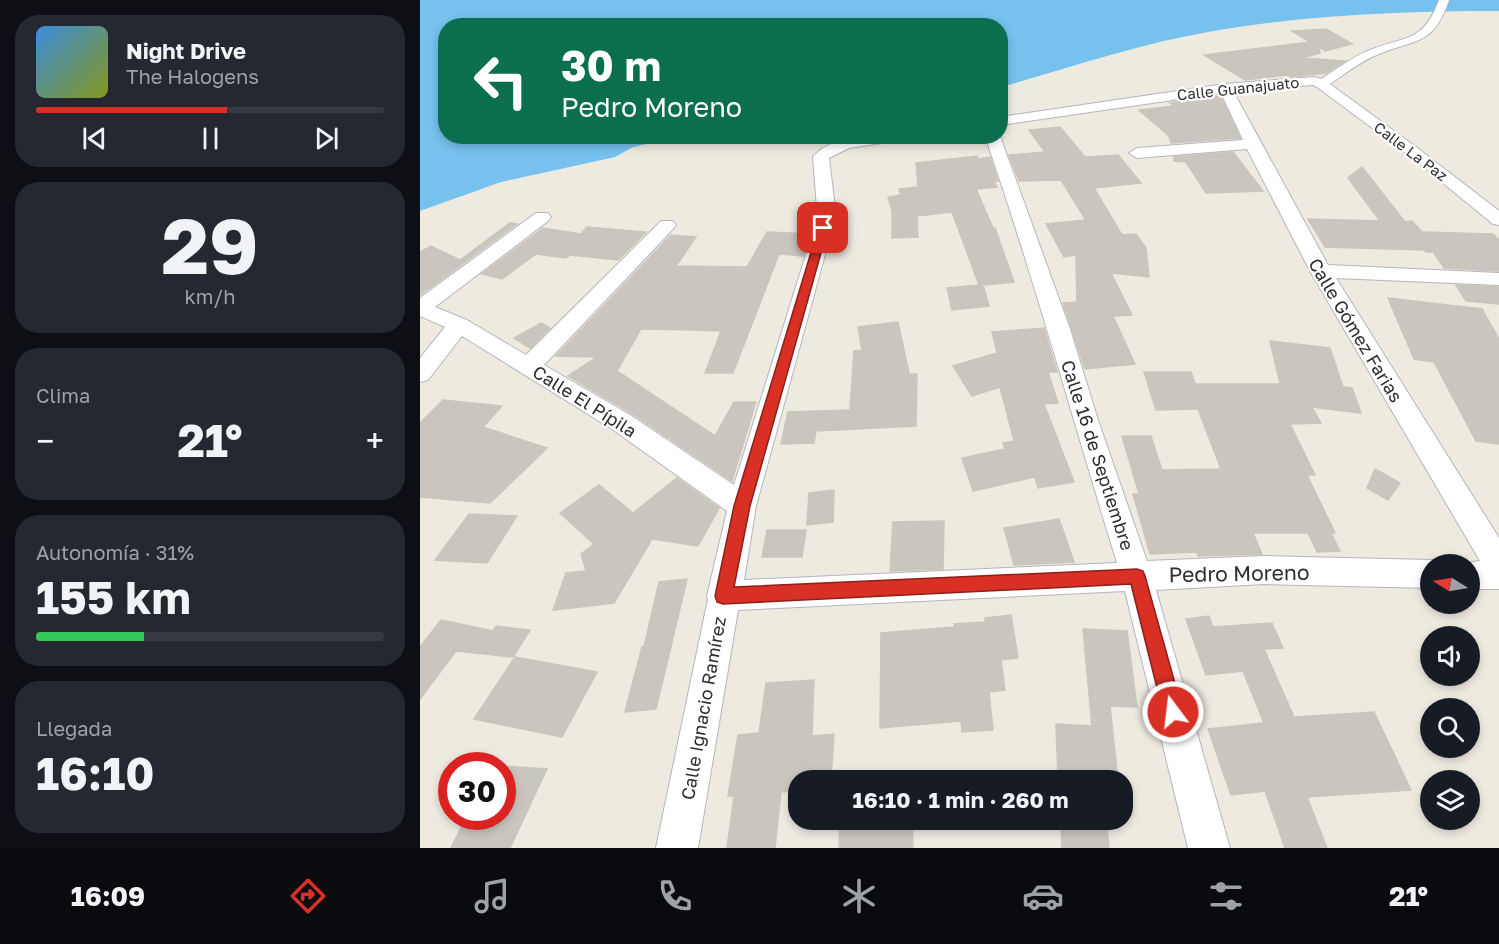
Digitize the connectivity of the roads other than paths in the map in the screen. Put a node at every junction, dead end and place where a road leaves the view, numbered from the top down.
1 (1444, 0) edge
2 (1322, 84) junction
3 (1225, 88) junction
4 (1008, 120) edge
5 (854, 144) edge
6 (995, 144) edge
7 (1251, 144) junction
8 (1137, 153) dead end
9 (542, 217) dead end
10 (1499, 220) edge
11 (667, 225) dead end
12 (1320, 271) junction
13 (1499, 279) edge
14 (420, 308) edge
15 (459, 325) junction
16 (530, 366) junction
17 (420, 374) edge
18 (742, 506) junction
19 (1499, 565) edge
20 (1420, 574) edge
21 (1480, 575) edge
22 (1499, 575) edge
23 (1137, 576) junction
24 (723, 596) junction
25 (677, 848) edge
26 (1209, 848) edge

1 - 2 street, Calle Guanajuato
2 - 3 street, Calle Guanajuato
2 - 10 street, Calle La Paz
3 - 4 street, Calle Guanajuato
3 - 7 street, Calle Gómez Farias
5 - 18 street, Calle Ignacio Ramírez
6 - 23 street, Calle 16 de Septiembre
7 - 8 street
7 - 12 street, Calle Gómez Farias
9 - 14 street
11 - 16 street
12 - 13 street
12 - 19 street, Calle Gómez Farias
14 - 15 street, Calle El Pípila
15 - 16 street, Calle El Pípila
15 - 17 street
16 - 18 street, Calle El Pípila
18 - 24 street, Calle Ignacio Ramírez
20 - 23 street, Pedro Moreno
21 - 22 street
23 - 24 street, Pedro Moreno
23 - 26 street, Calle 16 de Septiembre
24 - 25 street, Calle Ignacio Ramírez

